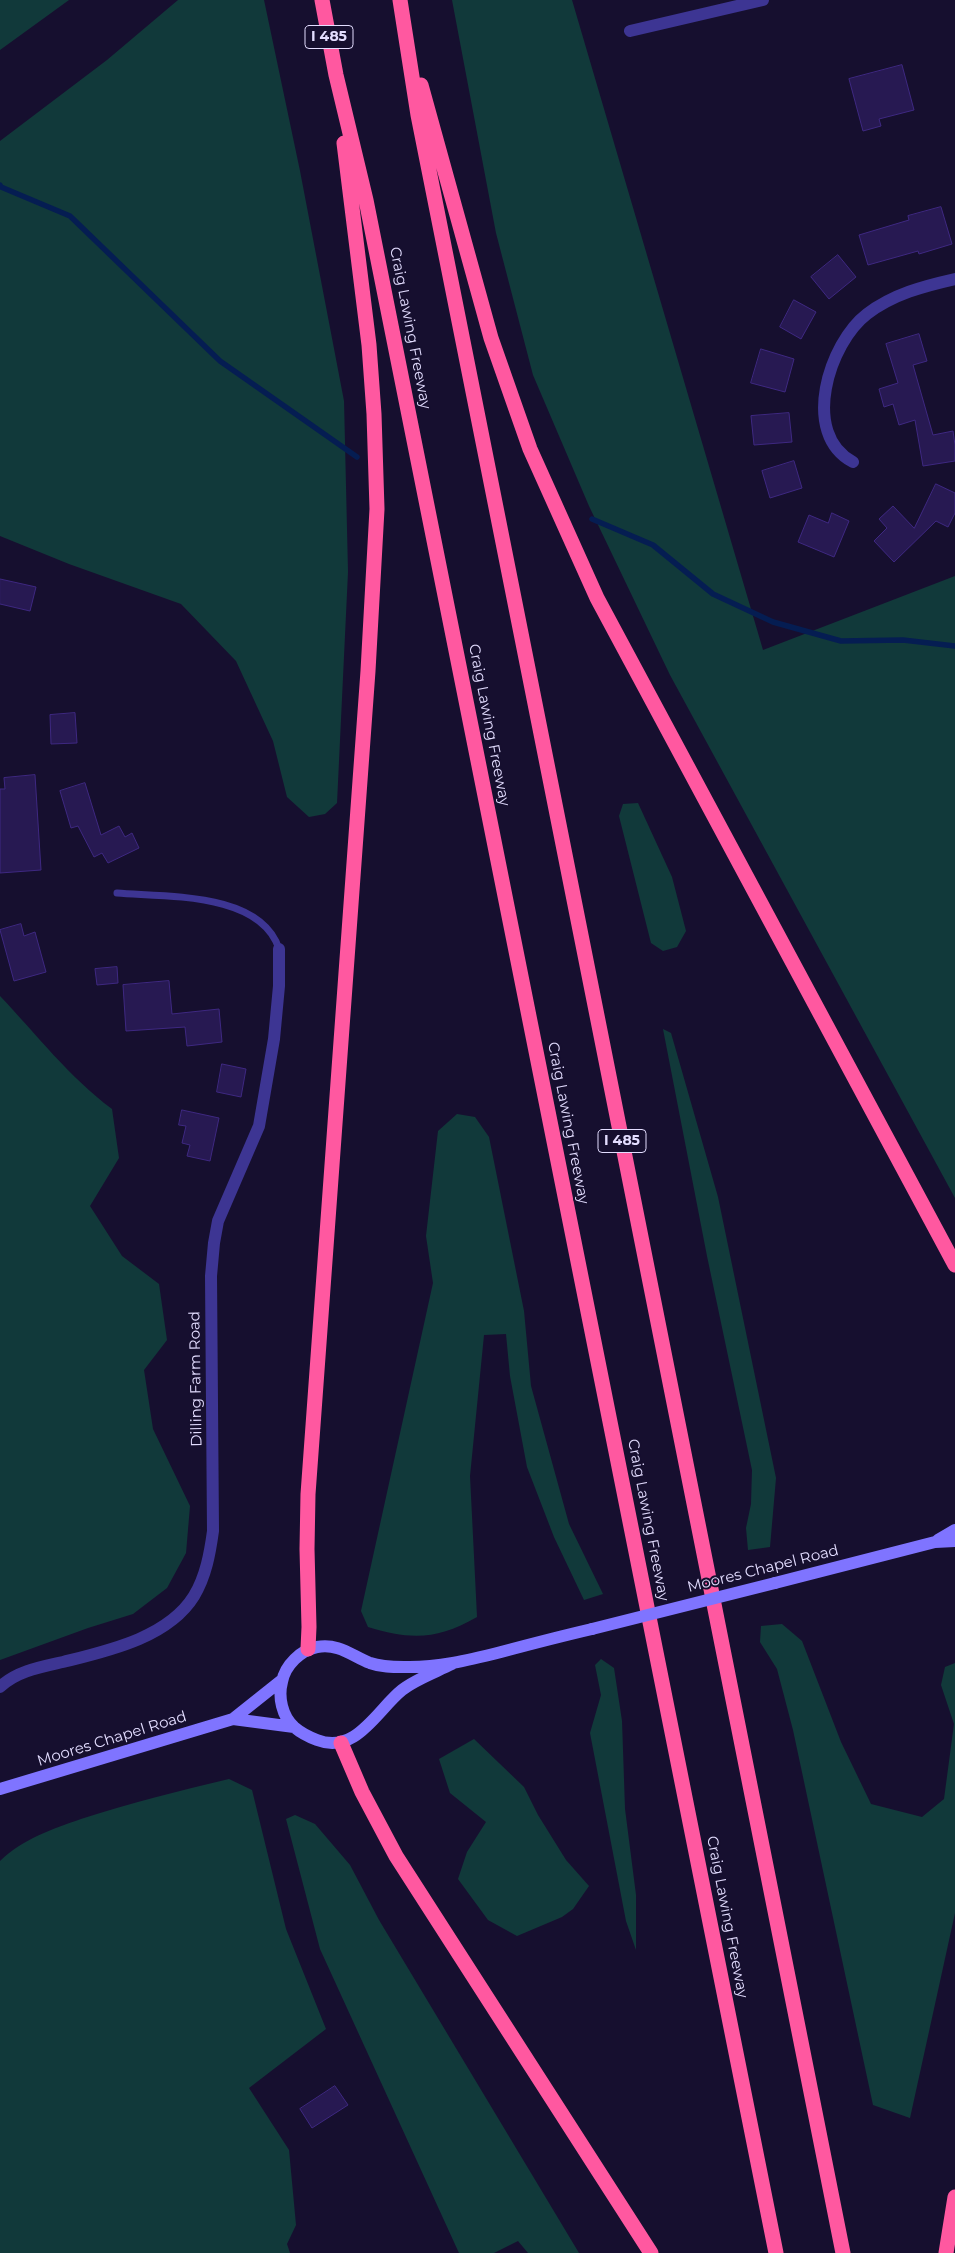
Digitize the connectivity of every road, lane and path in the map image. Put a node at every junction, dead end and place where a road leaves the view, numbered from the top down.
1 (322, 0) edge
2 (400, 0) edge
3 (763, 0) edge
4 (406, 28) junction
5 (630, 31) dead end
6 (336, 74) junction
7 (955, 279) edge
8 (853, 462) dead end
9 (117, 893) dead end
10 (279, 949) joint
11 (955, 1264) edge
12 (955, 1530) edge
13 (955, 1541) edge
14 (935, 1542) junction
15 (308, 1649) junction
16 (452, 1664) junction
17 (282, 1680) junction
18 (0, 1687) edge
19 (233, 1719) junction
20 (294, 1726) junction
21 (341, 1743) junction
22 (0, 1789) edge
23 (955, 2197) edge
24 (651, 2253) edge
25 (776, 2253) edge
26 (843, 2253) edge
27 (946, 2253) edge

1 - 6 highway, Craig Lawing Freeway / I 485
2 - 4 highway, I 485
3 - 5 street
4 - 11 highway
4 - 26 highway, I 485
6 - 15 highway
6 - 25 highway, Craig Lawing Freeway / I 485
7 - 8 street
9 - 10 lane
10 - 18 street, Dilling Farm Road
12 - 14 main road, Moores Chapel Road
13 - 14 main road, Moores Chapel Road
14 - 16 main road, Moores Chapel Road, bridge
15 - 16 main road, Moores Chapel Road
15 - 17 main road, Moores Chapel Road
16 - 21 main road, Moores Chapel Road
17 - 19 main road, Moores Chapel Road
17 - 20 main road, Moores Chapel Road
19 - 20 main road, Moores Chapel Road
19 - 22 main road, Moores Chapel Road
20 - 21 main road, Moores Chapel Road
21 - 24 highway
23 - 27 highway

